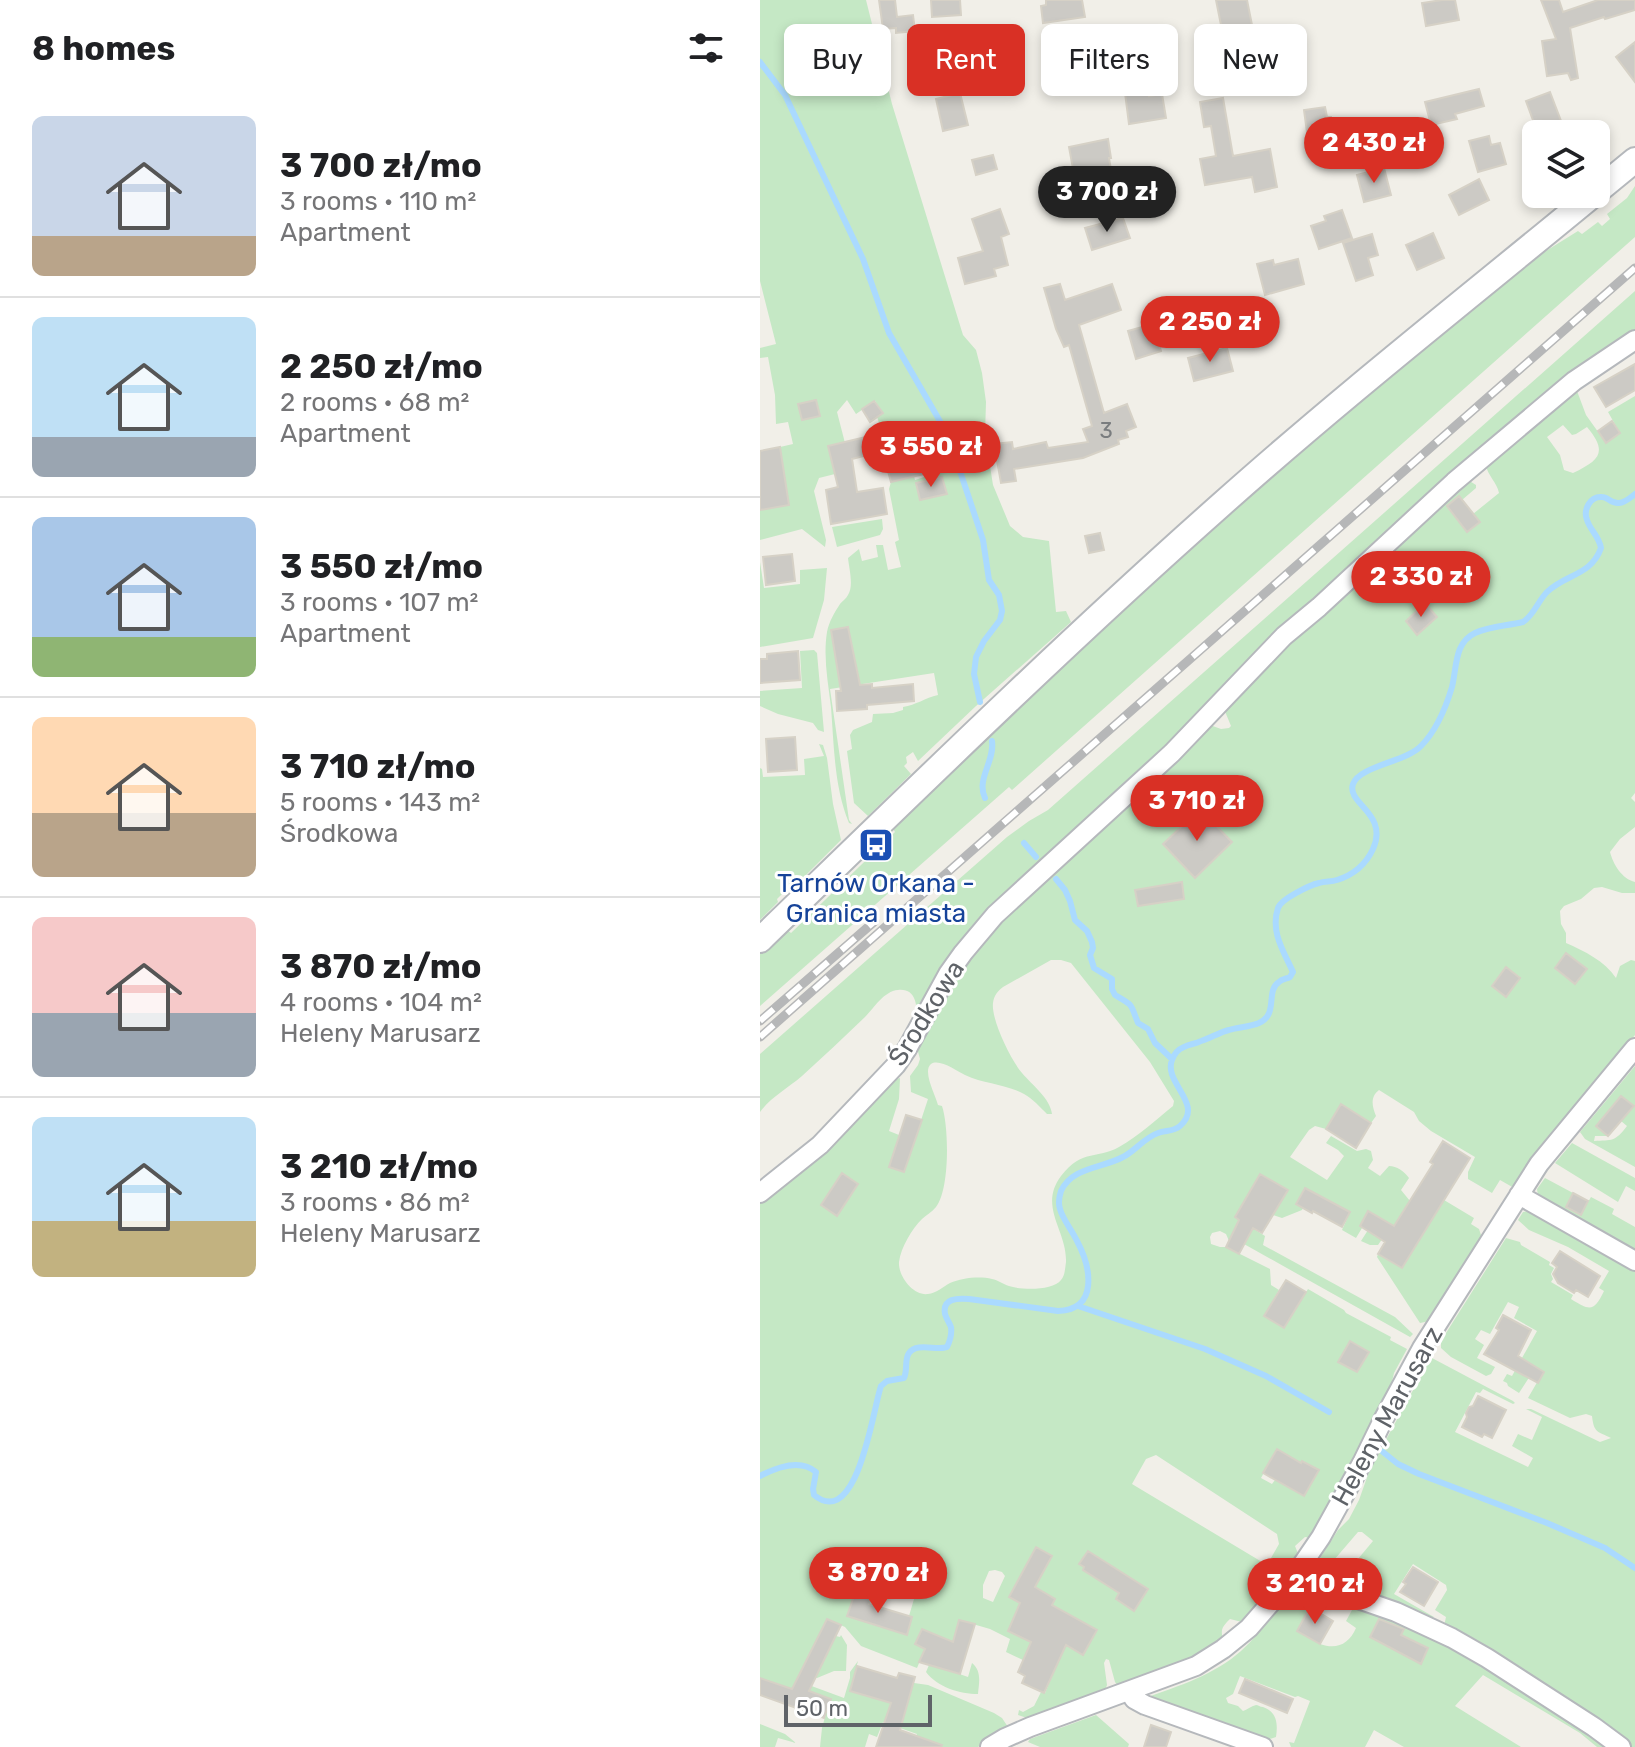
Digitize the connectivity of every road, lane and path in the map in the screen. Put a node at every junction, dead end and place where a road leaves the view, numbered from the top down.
1 (1635, 160) edge
2 (1610, 181) edge
3 (1577, 208) edge
4 (1635, 340) edge
5 (760, 940) edge
6 (1635, 1048) edge
7 (760, 1193) edge
8 (1519, 1195) junction
9 (1635, 1261) edge
10 (1295, 1575) junction
11 (1129, 1691) junction
12 (1004, 1744) edge
13 (1263, 1747) edge
14 (1621, 1747) edge

1 - 2 street
3 - 5 street
4 - 7 street, Środkowa
6 - 8 street, Heleny Marusarz
8 - 9 street
8 - 10 street, Heleny Marusarz
10 - 11 street, Heleny Marusarz
10 - 14 street
11 - 12 street, Heleny Marusarz
11 - 13 street

